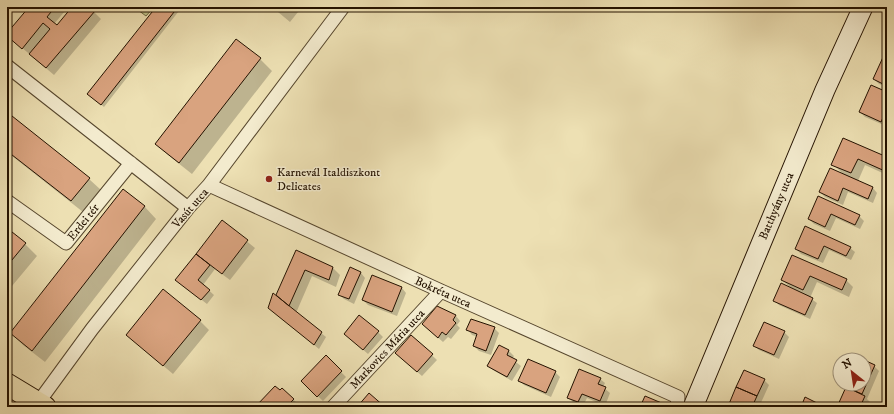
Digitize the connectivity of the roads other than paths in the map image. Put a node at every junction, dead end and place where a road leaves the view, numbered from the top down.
1 (343, 7) edge
2 (863, 7) edge
3 (7, 66) edge
4 (131, 163) junction
5 (209, 185) junction
6 (7, 201) edge
7 (188, 208) junction
8 (440, 291) junction
9 (7, 384) edge
10 (688, 404) edge
11 (40, 406) edge
12 (333, 407) edge

1 - 5 street, Vasút utca
2 - 10 main road, Batthyány utca
3 - 4 street
4 - 6 street, Erdei tér
4 - 7 street
5 - 7 street, Vasút utca
5 - 8 street, Bokréta utca
7 - 11 street, Vasút utca
8 - 10 street, Bokréta utca
8 - 12 street, Markovics Mária utca
9 - 11 main road

